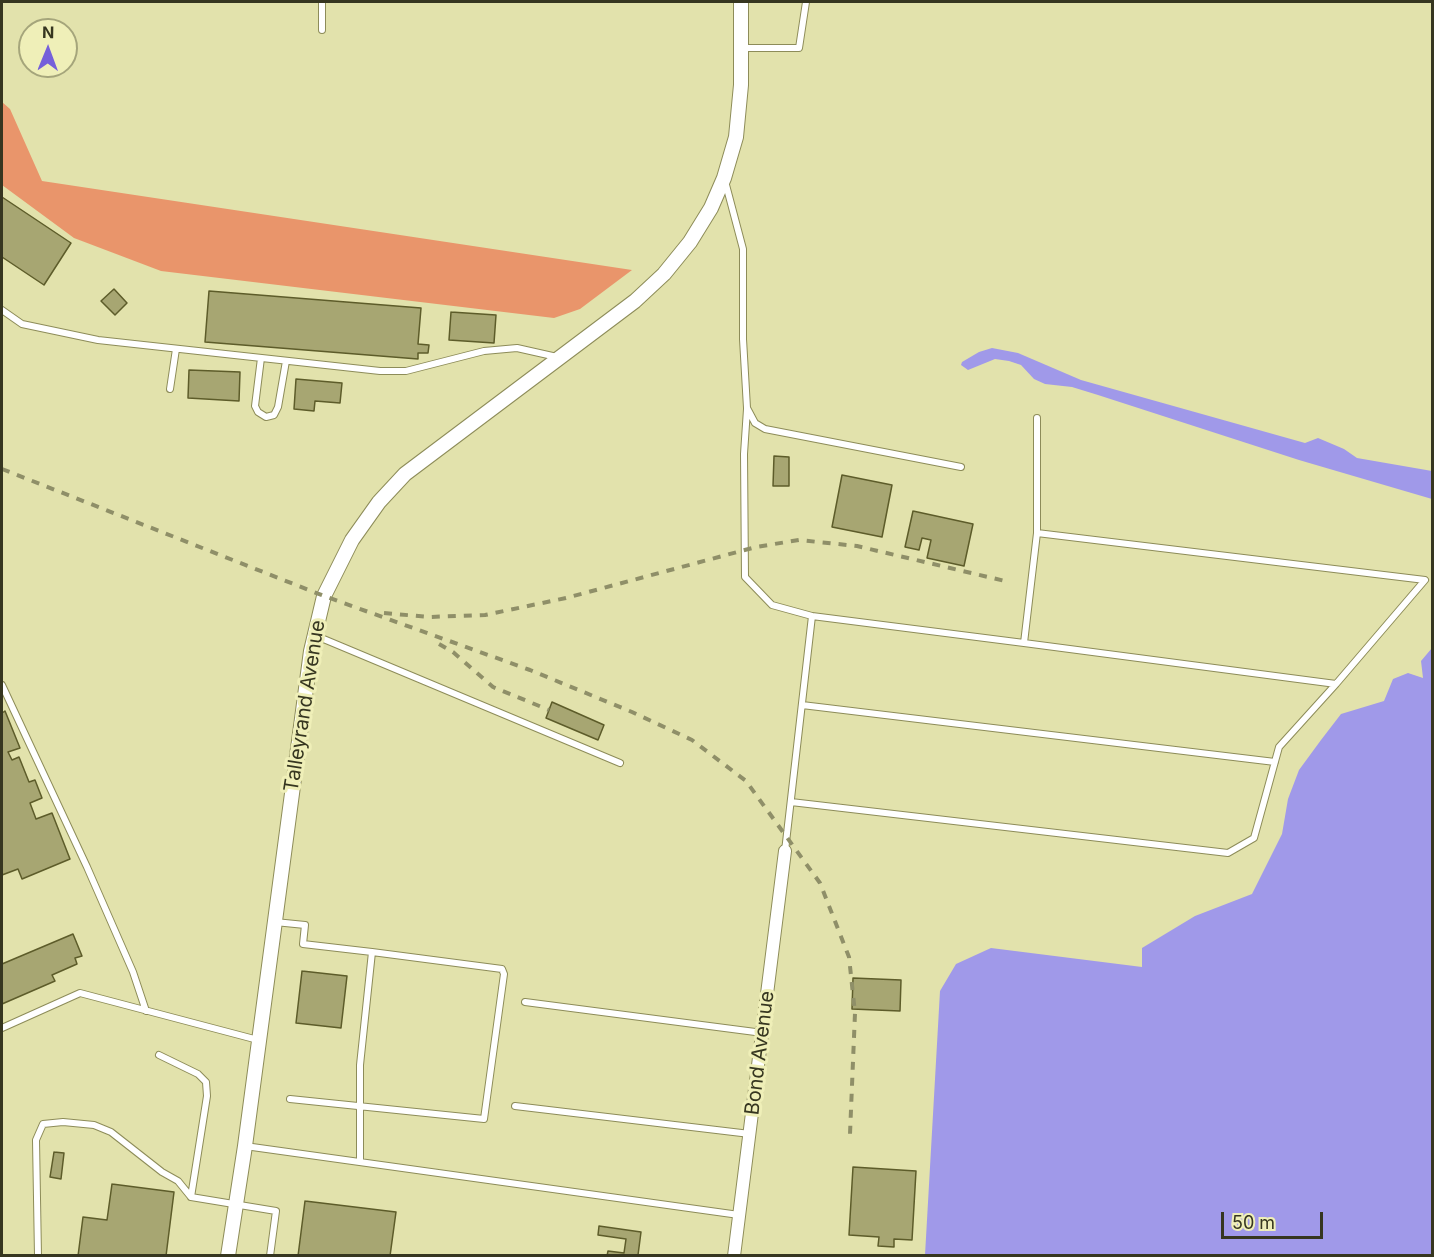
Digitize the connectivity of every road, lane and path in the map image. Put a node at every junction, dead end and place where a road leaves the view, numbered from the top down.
1 (322, 2) edge
2 (741, 2) edge
3 (806, 2) edge
4 (322, 30) dead end
5 (741, 48) junction
6 (724, 177) junction
7 (2, 310) edge
8 (176, 349) junction
9 (261, 358) junction
10 (558, 358) junction
11 (286, 361) junction
12 (170, 389) dead end
13 (747, 408) junction
14 (1037, 418) dead end
15 (962, 467) dead end
16 (1037, 532) junction
17 (812, 616) junction
18 (314, 635) junction
19 (1024, 643) junction
20 (2, 684) edge
21 (1336, 684) junction
22 (802, 705) junction
23 (1275, 762) junction
24 (620, 763) dead end
25 (791, 802) junction
26 (785, 851) joint
27 (274, 922) junction
28 (372, 952) junction
29 (525, 1002) dead end
30 (146, 1011) junction
31 (2, 1028) edge
32 (763, 1033) junction
33 (259, 1040) junction
34 (159, 1055) dead end
35 (291, 1099) dead end
36 (362, 1106) junction
37 (515, 1106) dead end
38 (750, 1134) junction
39 (245, 1146) junction
40 (360, 1162) junction
41 (191, 1197) junction
42 (236, 1205) junction
43 (740, 1215) junction
44 (38, 1256) edge
45 (228, 1256) edge
46 (270, 1256) edge
47 (734, 1256) edge

1 - 4 lane
2 - 5 street, Talleyrand Avenue
3 - 5 lane
5 - 6 street, Talleyrand Avenue
6 - 10 street, Talleyrand Avenue
6 - 13 lane
7 - 8 lane
8 - 9 lane
8 - 12 lane
9 - 11 lane
9 - 11 lane
10 - 11 lane
10 - 18 street, Talleyrand Avenue
13 - 15 lane
13 - 17 lane
14 - 16 lane
16 - 19 lane
16 - 21 lane
17 - 19 lane
17 - 22 lane
18 - 24 lane
18 - 27 street, Talleyrand Avenue
19 - 21 lane
20 - 30 lane
21 - 23 lane
22 - 23 lane
22 - 25 lane
23 - 25 lane
25 - 26 lane
26 - 32 street, Bond Avenue
27 - 28 lane
27 - 33 street, Talleyrand Avenue
28 - 36 lane
28 - 36 lane
29 - 32 lane
30 - 31 lane
30 - 33 lane
32 - 38 street, Bond Avenue
33 - 39 street, Talleyrand Avenue
34 - 41 lane
35 - 36 lane
36 - 40 lane
37 - 38 lane
38 - 43 street, Bond Avenue
39 - 40 lane
39 - 42 street, Talleyrand Avenue
40 - 43 lane
41 - 42 lane
41 - 44 lane
42 - 45 street, Talleyrand Avenue
42 - 46 lane
43 - 47 street, Bond Avenue

